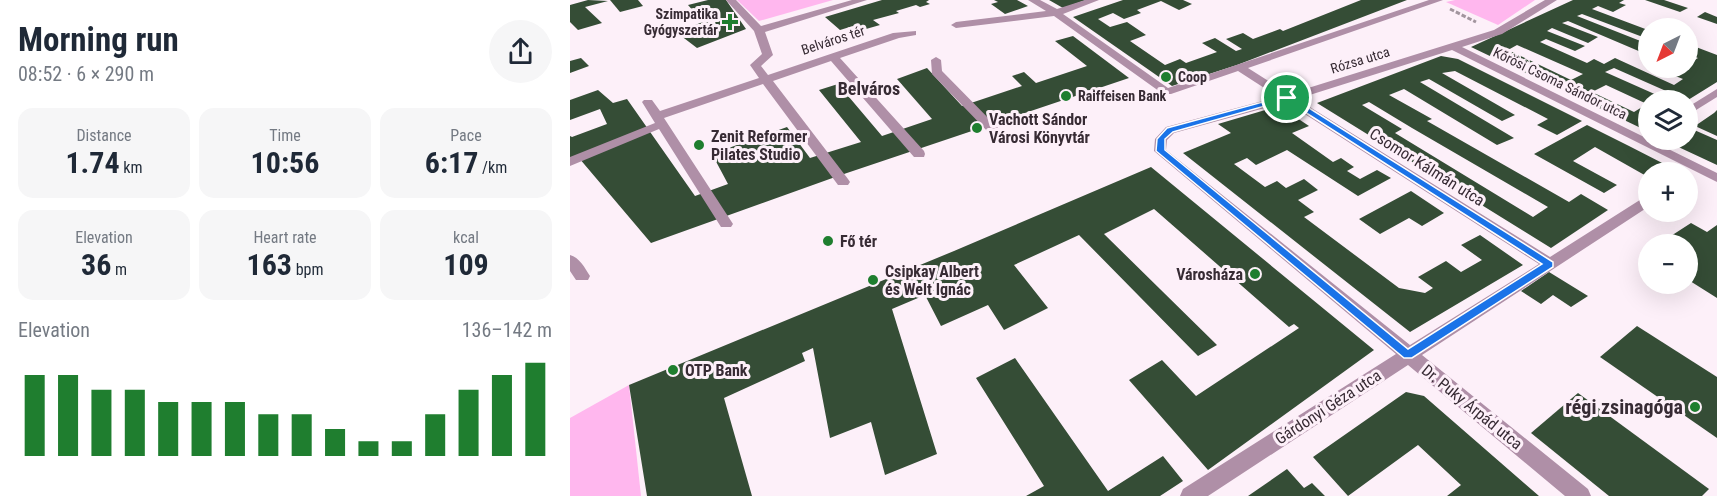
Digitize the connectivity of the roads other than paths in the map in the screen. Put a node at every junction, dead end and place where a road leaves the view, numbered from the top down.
1 (731, 0) edge
2 (862, 0) edge
3 (1033, 0) edge
4 (1094, 0) edge
5 (1434, 0) edge
6 (1552, 0) edge
7 (1056, 13) junction
8 (957, 25) dead end
9 (759, 30) junction
10 (912, 33) dead end
11 (1454, 47) junction
12 (833, 56) junction
13 (936, 60) dead end
14 (1239, 67) junction
15 (764, 79) junction
16 (1717, 92) edge
17 (1287, 98) junction
18 (648, 102) dead end
19 (1698, 105) edge
20 (660, 120) junction
21 (1170, 130) joint
22 (994, 131) dead end
23 (1638, 136) edge
24 (1661, 150) edge
25 (919, 154) dead end
26 (570, 162) edge
27 (1678, 162) edge
28 (1698, 173) edge
29 (1717, 178) edge
30 (843, 182) dead end
31 (1638, 207) edge
32 (726, 224) dead end
33 (570, 260) edge
34 (1550, 264) junction
35 (582, 276) dead end
36 (1408, 355) junction
37 (1190, 496) edge
38 (1581, 496) edge

1 - 9 street
2 - 9 street
3 - 7 street
4 - 7 street
5 - 14 street
6 - 11 street, Rózsa utca
7 - 8 street
7 - 14 street
9 - 15 street
10 - 12 street, Belváros tér
11 - 17 street, Rózsa utca
11 - 23 street, Kőrösi Csoma Sándor utca
12 - 15 street, Belváros tér
12 - 25 street
13 - 22 street
14 - 17 street
15 - 20 street, Belváros tér
15 - 30 street
16 - 19 street
17 - 21 street, Rózsa utca
17 - 34 street, Csomor Kálmán utca
18 - 20 street
20 - 26 street, Belváros tér
20 - 32 street
21 - 36 street, Dr. Puky Árpád utca
24 - 27 street, Kőrösi Csoma Sándor utca
28 - 29 street, Kőrösi Csoma Sándor utca
31 - 34 street, Gárdonyi Géza utca
33 - 35 street
34 - 36 street, Gárdonyi Géza utca
36 - 37 street, Gárdonyi Géza utca
36 - 38 street, Dr. Puky Árpád utca

